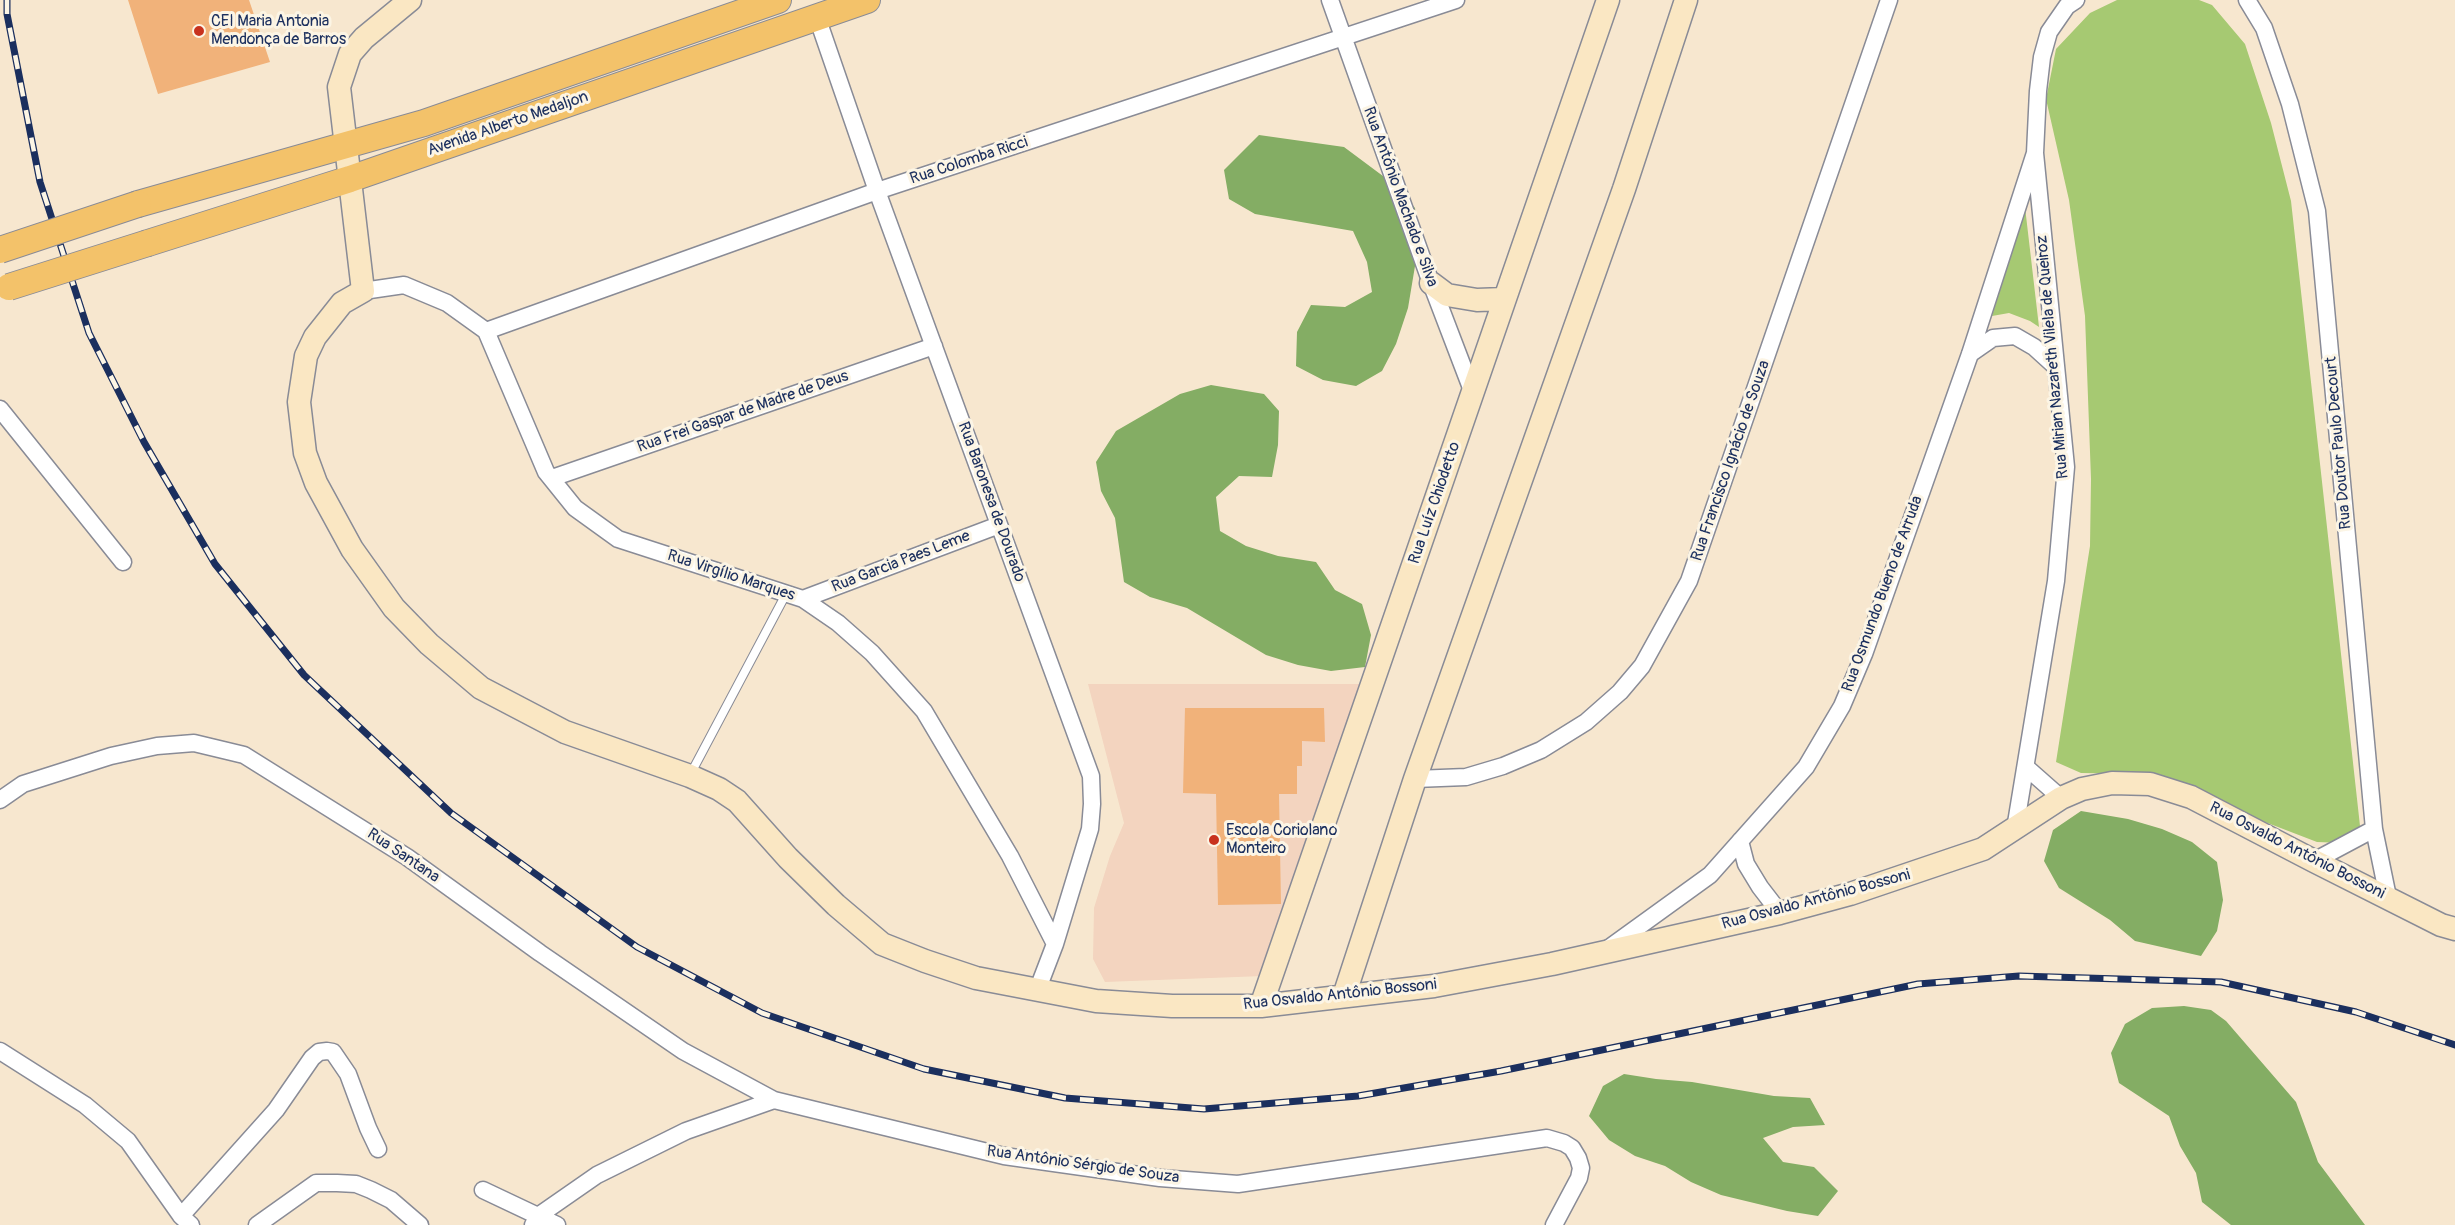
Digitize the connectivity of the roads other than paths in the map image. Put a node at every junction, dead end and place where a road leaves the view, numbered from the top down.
1 (410, 0) edge
2 (778, 0) edge
3 (867, 0) edge
4 (1330, 0) edge
5 (1456, 0) edge
6 (1686, 0) edge
7 (1889, 0) edge
8 (2076, 0) edge
9 (2247, 0) edge
10 (1602, 4) edge
11 (817, 17) junction
12 (1344, 39) junction
13 (346, 145) junction
14 (2035, 153) junction
15 (350, 179) junction
16 (877, 191) junction
17 (0, 250) edge
18 (1431, 283) junction
19 (4, 289) edge
20 (363, 291) junction
21 (1504, 299) junction
22 (486, 331) junction
23 (934, 346) junction
24 (1970, 354) junction
25 (2056, 368) junction
26 (1473, 393) junction
27 (0, 409) edge
28 (552, 478) junction
29 (999, 525) junction
30 (123, 562) dead end
31 (786, 594) junction
32 (803, 599) junction
33 (2027, 768) junction
34 (690, 776) junction
35 (1415, 779) junction
36 (2061, 798) junction
37 (0, 800) edge
38 (2015, 829) junction
39 (2374, 829) junction
40 (1740, 841) junction
41 (2314, 861) junction
42 (2388, 897) junction
43 (1780, 913) junction
44 (2455, 929) edge
45 (1055, 944) junction
46 (1604, 952) junction
47 (1037, 991) junction
48 (1344, 996) junction
49 (1261, 1006) junction
50 (0, 1051) edge
51 (774, 1100) junction
52 (378, 1149) dead end
53 (483, 1190) dead end
54 (186, 1221) edge
55 (536, 1221) edge
56 (257, 1225) edge
57 (420, 1225) edge
58 (557, 1225) edge
59 (1554, 1225) edge

1 - 13 street
2 - 13 main road, Avenida Alberto Medaljon
3 - 11 main road, Avenida Alberto Medaljon
4 - 12 street, Rua Antônio Machado e Silva
5 - 12 street, Rua Colomba Ricci
6 - 35 street
7 - 35 street, Rua Francisco Ignácio de Souza
8 - 14 street, Rua Mirian Nazareth Vilela de Queiroz
9 - 39 street, Rua Doutor Paulo Decourt
10 - 21 street, Rua Luíz Chiodetto
11 - 15 main road, Avenida Alberto Medaljon
11 - 16 street, Rua Baronesa de Dourado
12 - 16 street, Rua Colomba Ricci
12 - 18 street, Rua Antônio Machado e Silva
13 - 15 street
13 - 17 main road, Avenida Alberto Medaljon, bridge
14 - 24 street, Rua Osmundo Bueno de Arruda
14 - 25 street, Rua Mirian Nazareth Vilela de Queiroz
15 - 19 main road, Avenida Alberto Medaljon, bridge
15 - 20 street
16 - 22 street, Rua Colomba Ricci
16 - 23 street, Rua Baronesa de Dourado
18 - 21 street
18 - 26 street, Rua Antônio Machado e Silva
20 - 22 street
20 - 34 street, Rua Osvaldo Antônio Bossoni
21 - 26 street, Rua Luíz Chiodetto
22 - 28 street, Rua Virgílio Marques
23 - 28 street, Rua Frei Gaspar de Madre de Deus
23 - 29 street, Rua Baronesa de Dourado
24 - 25 street
24 - 40 street, Rua Osmundo Bueno de Arruda
25 - 33 street, Rua Mirian Nazareth Vilela de Queiroz
26 - 49 street, Rua Luíz Chiodetto
27 - 30 street
28 - 31 street, Rua Virgílio Marques
29 - 32 street, Rua Garcia Paes Leme
29 - 45 street, Rua Baronesa de Dourado
31 - 32 street, Rua Virgílio Marques
31 - 34 lane
32 - 45 street, Rua Virgílio Marques
33 - 36 street
33 - 38 street, Rua Mirian Nazareth Vilela de Queiroz
34 - 47 street, Rua Osvaldo Antônio Bossoni
35 - 48 street
36 - 38 street, Rua Osvaldo Antônio Bossoni
36 - 41 street, Rua Osvaldo Antônio Bossoni
37 - 51 street, Rua Santana
38 - 43 street, Rua Osvaldo Antônio Bossoni
39 - 41 street
39 - 42 street, Rua Doutor Paulo Decourt
40 - 43 street
40 - 46 street, Rua Osmundo Bueno de Arruda
41 - 42 street, Rua Osvaldo Antônio Bossoni
42 - 44 street, Rua Osvaldo Antônio Bossoni
43 - 46 street, Rua Osvaldo Antônio Bossoni
45 - 47 street, Rua Baronesa de Dourado
46 - 48 street, Rua Osvaldo Antônio Bossoni
47 - 49 street, Rua Osvaldo Antônio Bossoni
48 - 49 street, Rua Osvaldo Antônio Bossoni
50 - 54 street
51 - 55 street
51 - 59 street, Rua Antônio Sérgio de Souza
52 - 54 street
53 - 55 street
55 - 58 street
56 - 57 street

